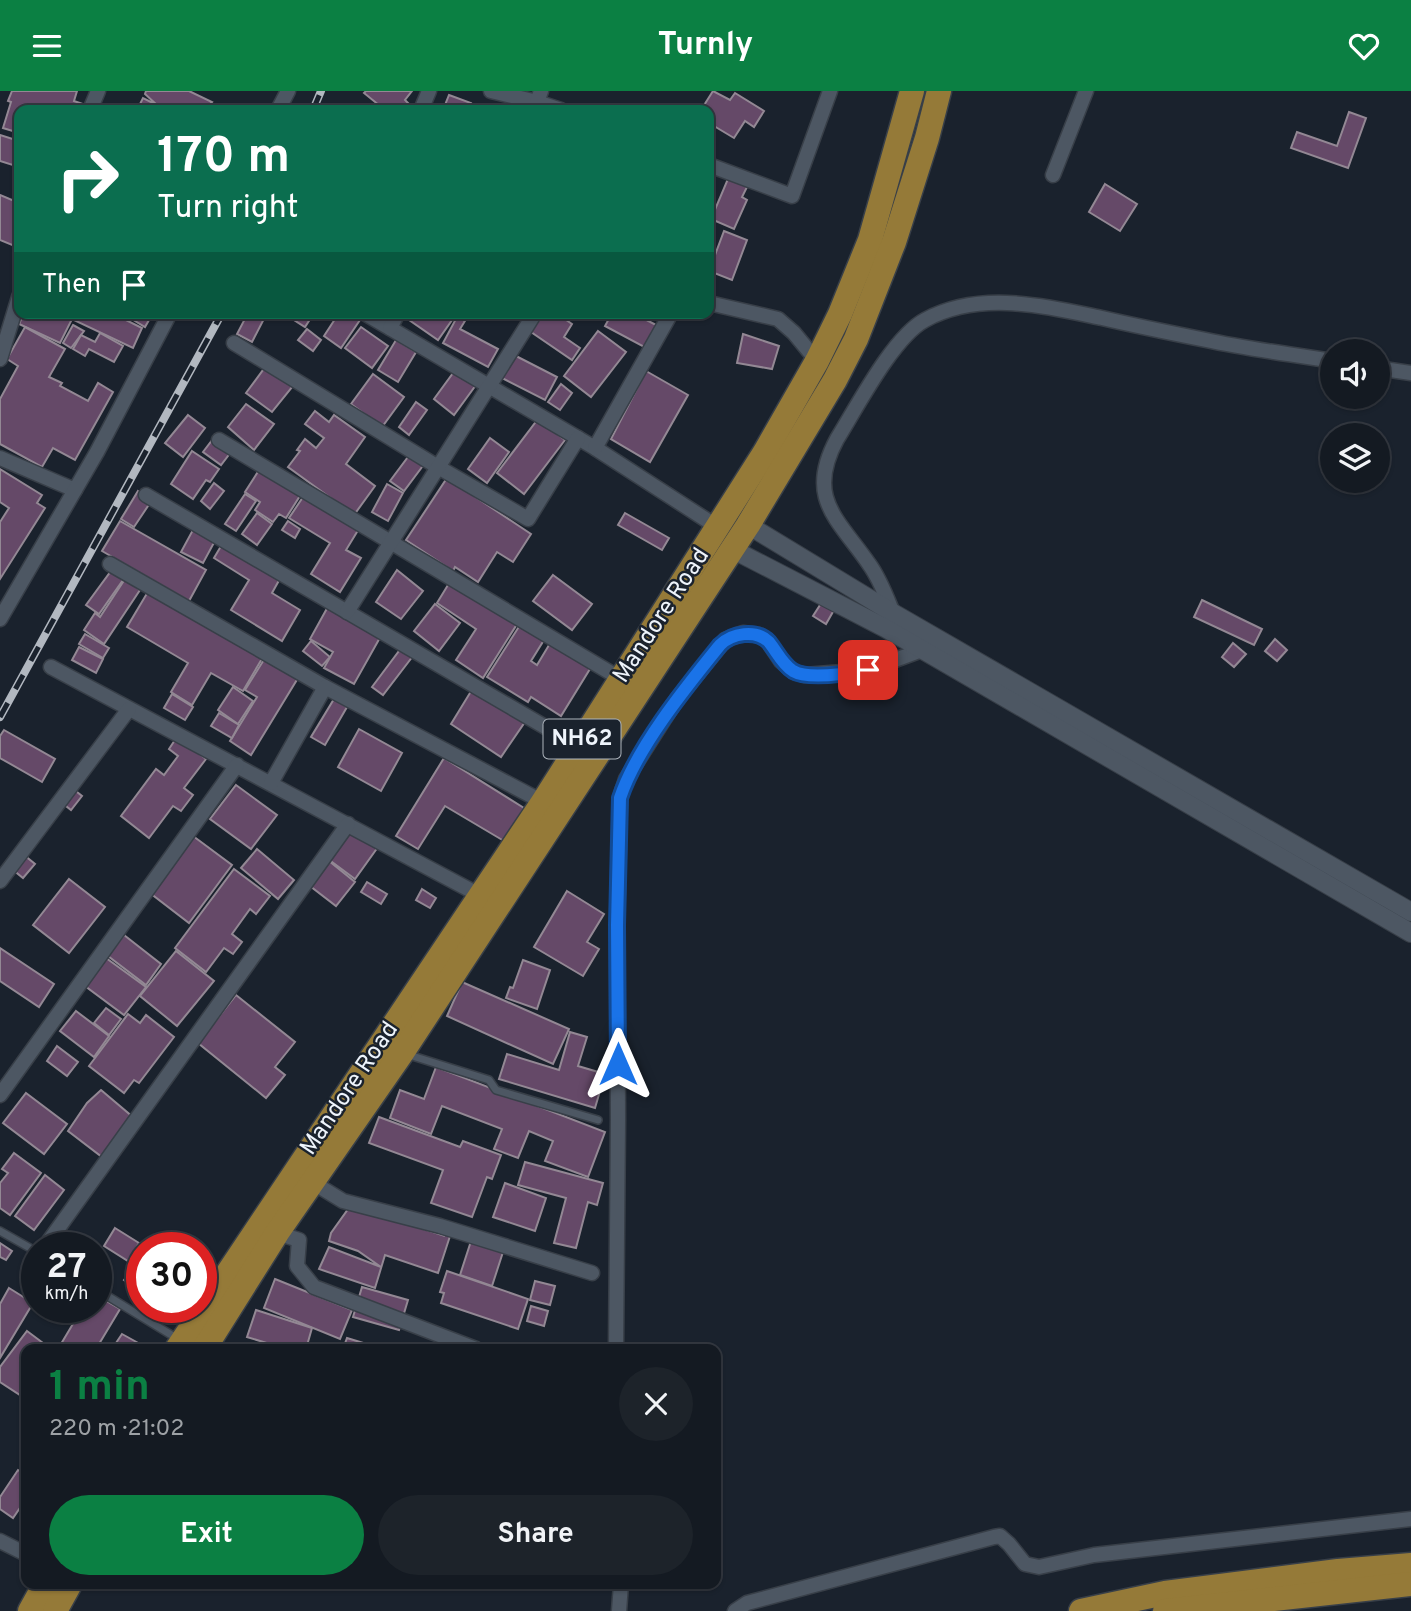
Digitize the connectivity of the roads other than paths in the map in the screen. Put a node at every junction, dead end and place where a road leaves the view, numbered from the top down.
1 (491, 91) edge
2 (830, 91) edge
3 (912, 91) edge
4 (939, 91) edge
5 (1086, 91) edge
6 (539, 96) edge
7 (714, 167) edge
8 (1053, 176) dead end
9 (714, 304) edge
10 (14, 313) edge
11 (167, 319) edge
12 (374, 319) edge
13 (395, 319) edge
14 (531, 319) edge
15 (668, 319) edge
16 (390, 328) junction
17 (234, 343) dead end
18 (0, 359) edge
19 (1320, 359) edge
20 (817, 361) junction
21 (1390, 370) edge
22 (1411, 373) edge
23 (489, 386) junction
24 (578, 438) junction
25 (219, 440) dead end
26 (594, 449) junction
27 (0, 458) edge
28 (438, 467) junction
29 (75, 489) junction
30 (146, 495) dead end
31 (748, 525) junction
32 (719, 528) junction
33 (391, 543) junction
34 (732, 548) junction
35 (110, 564) dead end
36 (851, 587) junction
37 (841, 605) junction
38 (347, 612) junction
39 (893, 613) junction
40 (0, 619) edge
41 (922, 650) junction
42 (51, 667) dead end
43 (621, 679) junction
44 (325, 687) junction
45 (129, 709) junction
46 (578, 746) junction
47 (237, 765) junction
48 (271, 783) junction
49 (542, 802) junction
50 (348, 824) junction
51 (0, 881) edge
52 (489, 900) junction
53 (1411, 912) edge
54 (1411, 933) edge
55 (402, 1053) junction
56 (0, 1095) edge
57 (598, 1120) dead end
58 (312, 1182) junction
59 (0, 1231) edge
60 (55, 1232) edge
61 (277, 1233) junction
62 (21, 1243) edge
63 (592, 1273) dead end
64 (112, 1299) edge
65 (185, 1344) edge
66 (189, 1344) edge
67 (190, 1344) edge
68 (463, 1344) edge
69 (616, 1344) edge
70 (1411, 1519) edge
71 (0, 1541) edge
72 (21, 1552) edge
73 (1411, 1565) edge
74 (1411, 1584) edge
75 (41, 1589) edge
76 (66, 1589) edge
77 (621, 1589) edge
78 (30, 1611) edge
79 (55, 1611) edge
80 (619, 1611) edge
81 (735, 1611) edge
82 (1081, 1611) edge
83 (1167, 1611) edge

1 - 6 street
2 - 7 street
3 - 20 highway, Mandore Road / NH62
4 - 31 highway, Mandore Road / NH62
5 - 8 street
9 - 20 street
10 - 18 street
11 - 29 street
12 - 16 street
13 - 16 street
14 - 23 street
15 - 26 street
16 - 23 street
17 - 28 street
19 - 39 street
20 - 32 highway, Mandore Road / NH62
21 - 22 street
23 - 24 street
23 - 28 street
24 - 26 street
24 - 28 street
25 - 33 street
26 - 32 street
27 - 29 street
28 - 33 street
29 - 40 street
30 - 38 street
31 - 34 highway, Mandore Road / NH62
31 - 36 street
32 - 43 highway, Mandore Road / NH62
33 - 38 street
33 - 43 street
34 - 37 street
34 - 52 highway, Mandore Road / NH62
35 - 44 street
36 - 37 street
36 - 39 street
37 - 41 street
38 - 46 street
39 - 53 street
41 - 54 street
41 - 69 street
42 - 45 street
43 - 46 highway, Mandore Road / NH62
44 - 48 street
44 - 49 street
45 - 47 street
45 - 51 street
46 - 49 highway, Mandore Road / NH62
47 - 48 street
47 - 56 street
48 - 50 street
49 - 52 highway, Mandore Road / NH62
50 - 52 street
50 - 60 street
52 - 55 highway, Mandore Road / NH62
52 - 66 highway, Mandore Road / NH62
55 - 57 lane
55 - 58 highway, Mandore Road / NH62
58 - 61 highway, Mandore Road / NH62
58 - 63 street
59 - 62 lane
61 - 67 highway, Mandore Road / NH62
61 - 68 street
64 - 65 lane
70 - 81 street
71 - 72 street
73 - 82 highway
74 - 83 highway
75 - 78 highway
76 - 79 highway
77 - 80 street

